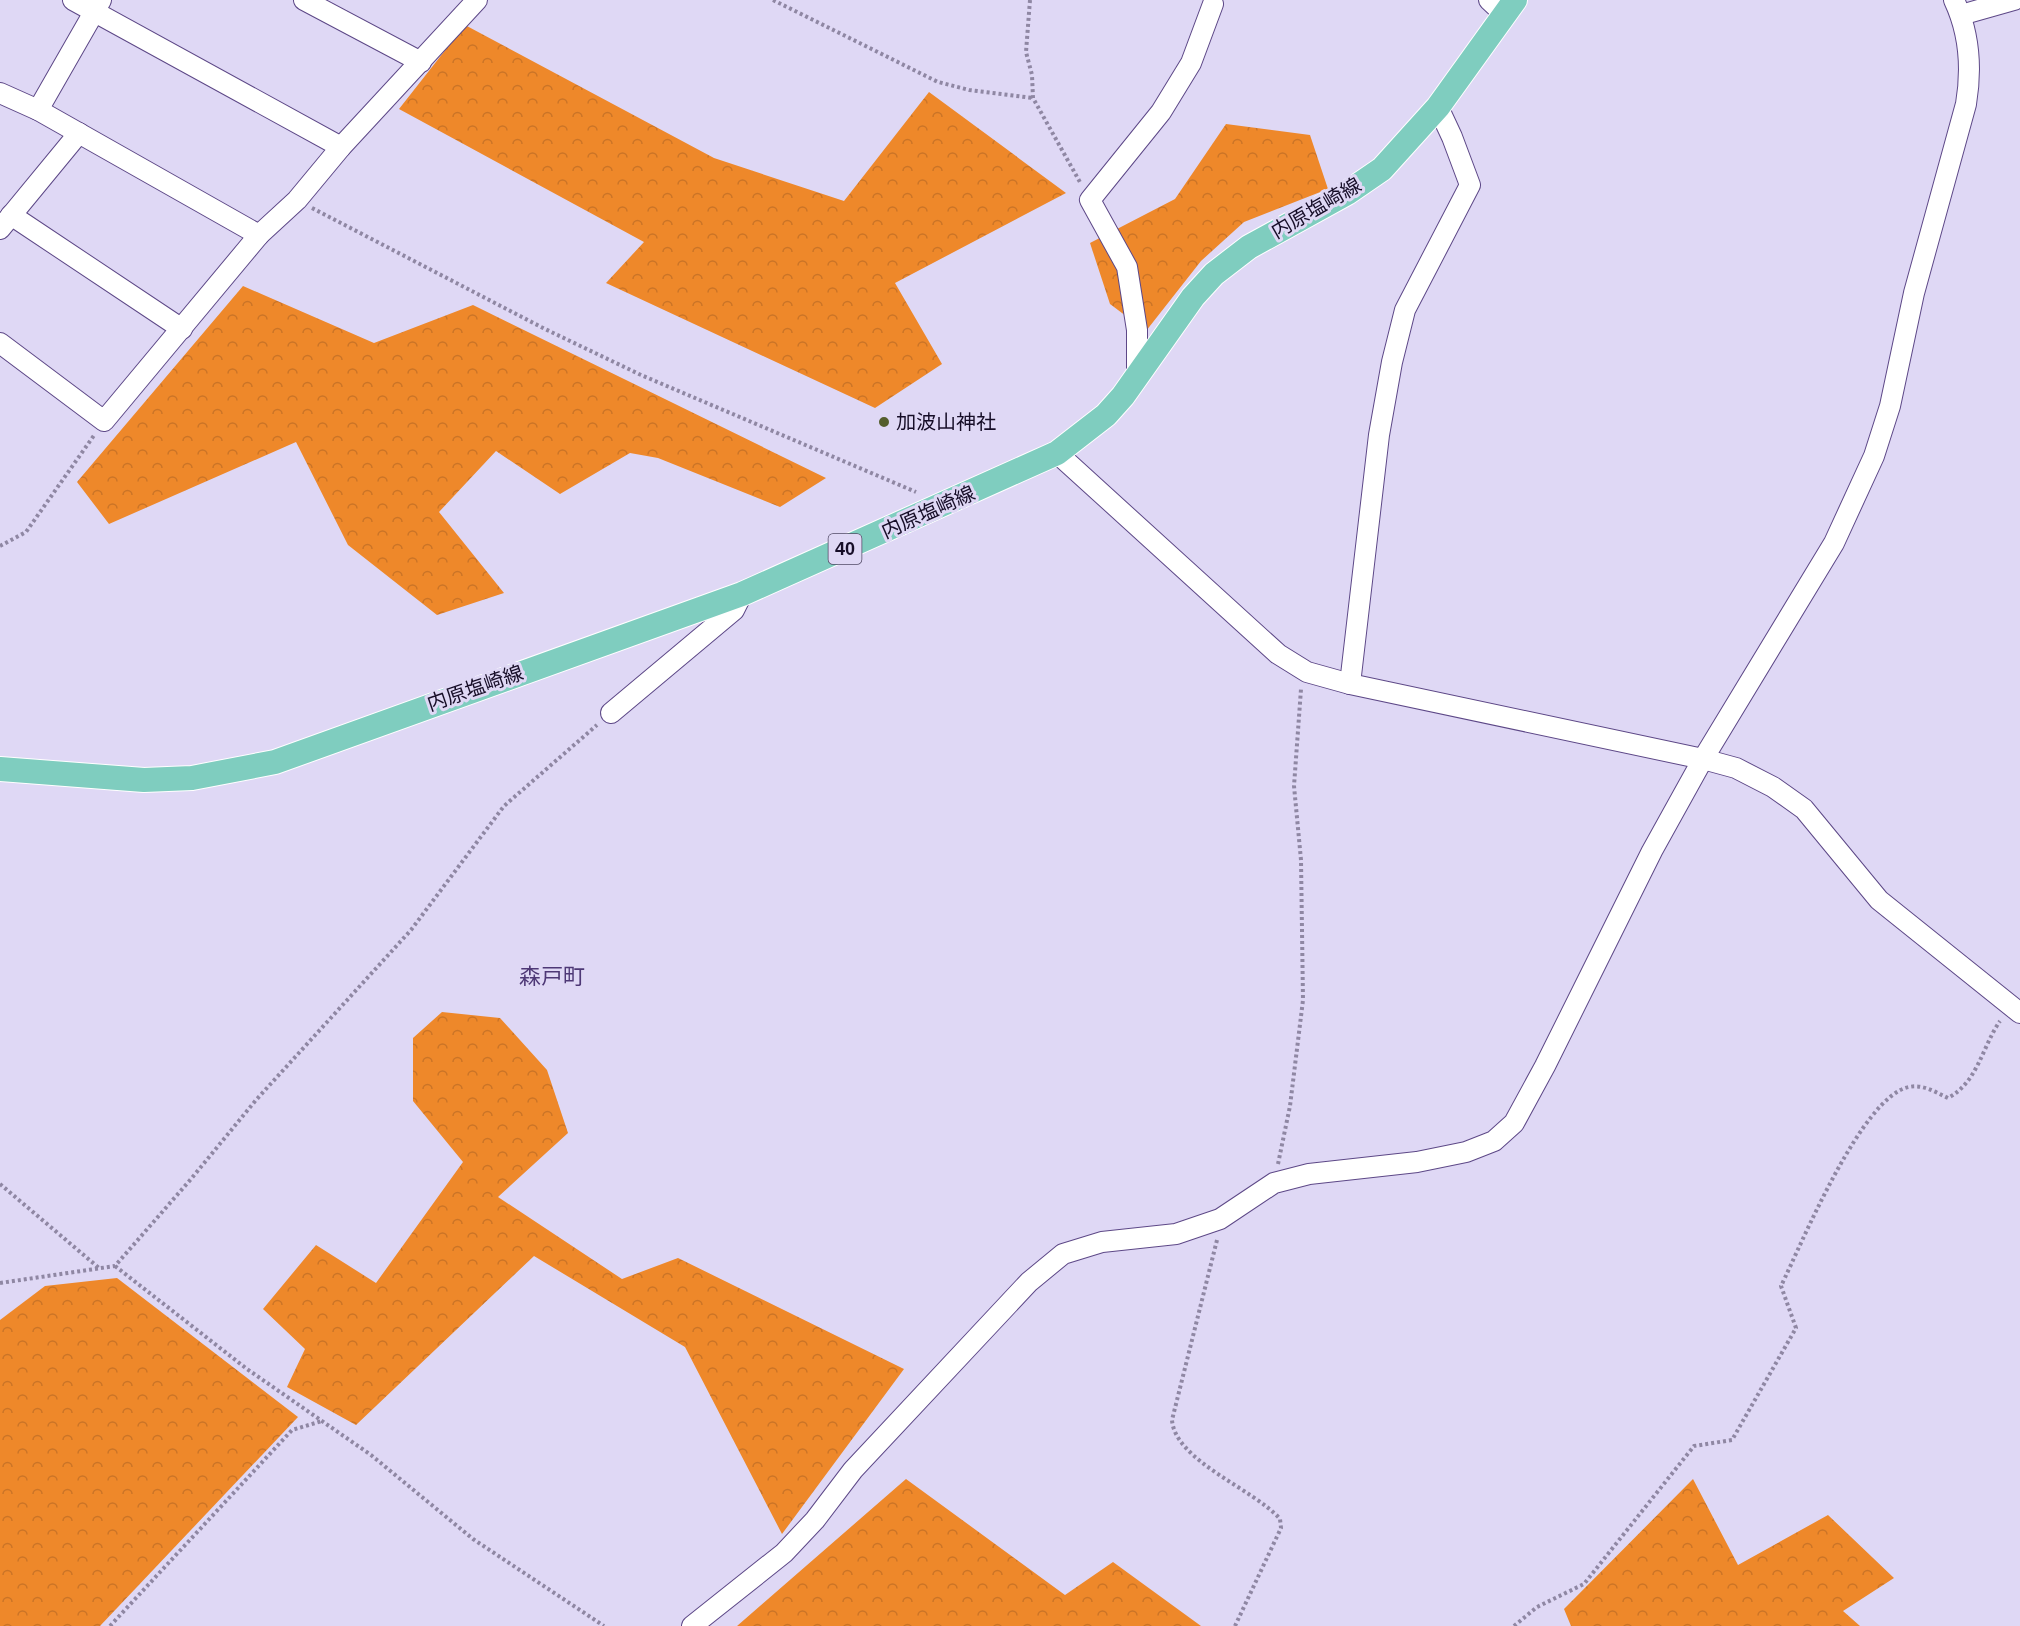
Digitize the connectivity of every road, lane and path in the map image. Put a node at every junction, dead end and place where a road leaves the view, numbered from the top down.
1 (73, 0) edge
2 (304, 0) edge
3 (477, 0) edge
4 (773, 0) edge
5 (1030, 0) edge
6 (2014, 0) edge
7 (1213, 4) dead end
8 (1503, 5) edge
9 (98, 6) edge
10 (1957, 8) edge
11 (421, 62) junction
12 (0, 93) edge
13 (1033, 98) junction
14 (1438, 107) junction
15 (38, 110) junction
16 (79, 133) junction
17 (341, 147) junction
18 (297, 200) junction
19 (1090, 200) junction
20 (6, 222) edge
21 (260, 236) junction
22 (182, 328) junction
23 (0, 343) edge
24 (1137, 377) junction
25 (104, 421) junction
26 (1057, 453) junction
27 (944, 505) junction
28 (0, 546) edge
29 (742, 594) junction
30 (1307, 672) junction
31 (1350, 684) junction
32 (611, 713) joint
33 (1703, 759) junction
34 (0, 769) edge
35 (2016, 1009) edge
36 (1274, 1183) junction
37 (0, 1184) edge
38 (1220, 1219) junction
39 (115, 1266) junction
40 (100, 1268) junction
41 (0, 1283) edge
42 (321, 1421) junction
43 (110, 1626) edge
44 (604, 1626) edge
45 (692, 1626) edge
46 (1235, 1626) edge
47 (1514, 1626) edge

1 - 9 street
2 - 11 street
3 - 11 street
4 - 13 path
5 - 13 path
6 - 10 street
7 - 19 street
8 - 14 main road, 内原塩崎線 / 40
9 - 15 street
9 - 17 street
10 - 33 street
11 - 17 street
12 - 15 street
13 - 19 path
14 - 24 main road, 内原塩崎線 / 40
14 - 31 street
15 - 16 street
16 - 20 street
16 - 21 street
17 - 18 street
18 - 21 street
18 - 27 path
19 - 24 street
20 - 22 street
21 - 22 street
22 - 25 street
23 - 25 street
24 - 26 main road, 内原塩崎線 / 40
25 - 28 path
26 - 27 main road, 内原塩崎線 / 40
26 - 30 street
27 - 29 main road, 内原塩崎線 / 40
29 - 32 street
29 - 34 main road, 内原塩崎線 / 40
30 - 31 street
30 - 36 path
31 - 33 street
32 - 39 path
33 - 35 street
33 - 36 street
35 - 47 path
36 - 38 street
37 - 40 path
38 - 45 street
38 - 46 path
39 - 40 path
39 - 42 path
40 - 41 path
42 - 43 path
42 - 44 path

